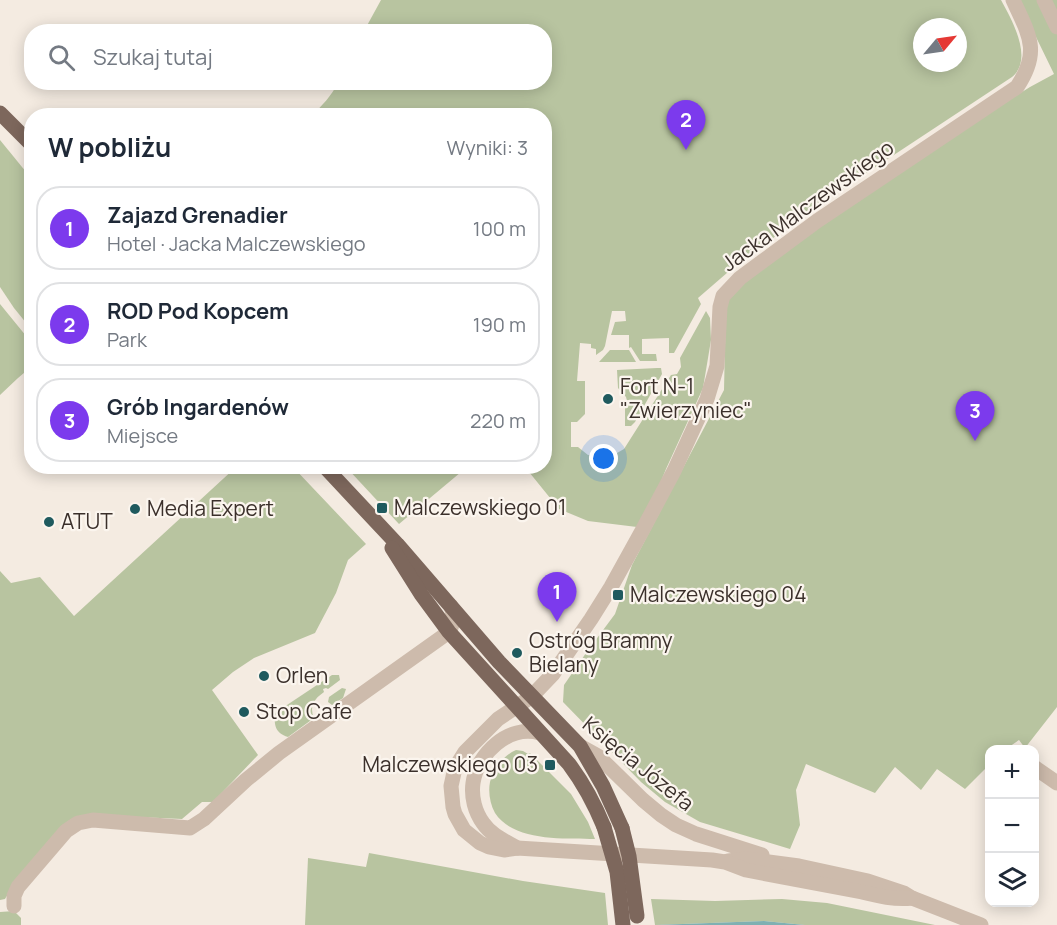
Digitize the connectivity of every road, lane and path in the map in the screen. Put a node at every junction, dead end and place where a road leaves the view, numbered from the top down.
1 (1013, 0) edge
2 (1044, 0) edge
3 (1057, 27) edge
4 (0, 113) edge
5 (24, 137) edge
6 (331, 474) edge
7 (368, 514) junction
8 (451, 606) junction
9 (449, 632) junction
10 (483, 644) junction
11 (531, 697) junction
12 (516, 707) junction
13 (540, 733) junction
14 (580, 746) junction
15 (1039, 771) edge
16 (1057, 783) edge
17 (517, 848) junction
18 (725, 862) junction
19 (799, 866) junction
20 (912, 898) junction
21 (14, 906) dead end
22 (623, 925) edge
23 (638, 925) edge
24 (981, 925) edge

1 - 11 street, Jacka Malczewskiego
2 - 3 street
4 - 5 main road
6 - 7 main road, Księcia Józefa
7 - 8 main road, Księcia Józefa
7 - 9 main road, Księcia Józefa
8 - 9 street
8 - 10 main road, Księcia Józefa
9 - 10 street
9 - 12 main road, Księcia Józefa
9 - 21 street
10 - 11 main road, Księcia Józefa
11 - 12 street, Księcia Józefa
11 - 14 main road, Księcia Józefa
12 - 13 main road, Księcia Józefa
12 - 17 street, Księcia Józefa
13 - 17 street, Księcia Józefa
13 - 22 main road, bridge
14 - 19 street, Księcia Józefa
14 - 23 main road, bridge
15 - 16 street
17 - 18 street, Księcia Józefa
18 - 19 street, Księcia Józefa
18 - 20 street, Księcia Józefa
19 - 20 street, Księcia Józefa
20 - 24 street, Księcia Józefa

